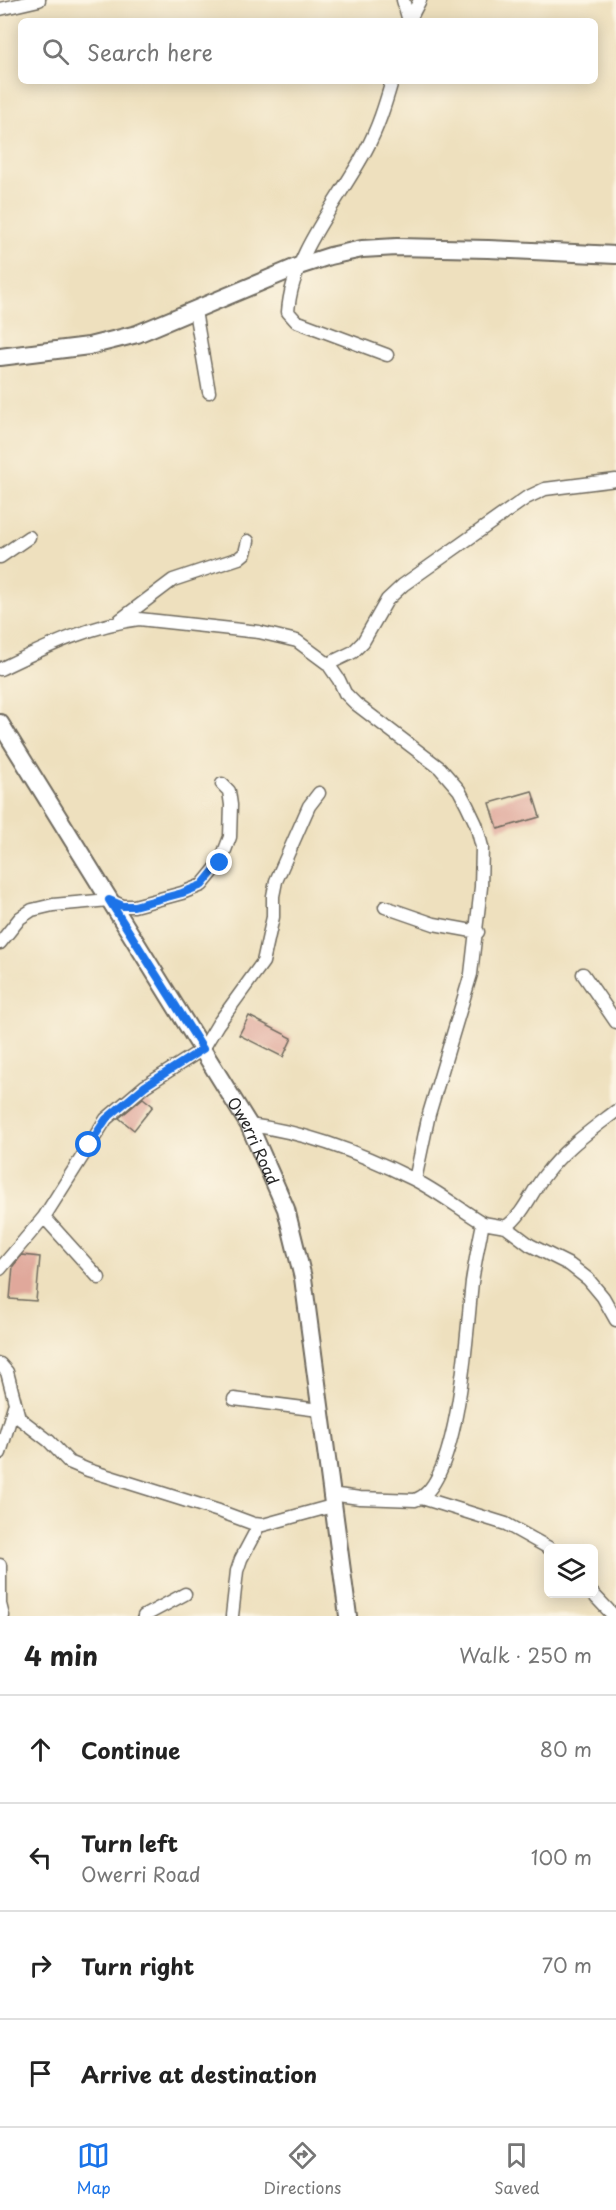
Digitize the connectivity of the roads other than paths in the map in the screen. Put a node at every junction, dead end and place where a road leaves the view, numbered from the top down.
1 (39, 0) edge
2 (403, 0) edge
3 (420, 0) edge
4 (0, 9) edge
5 (408, 18) edge
6 (411, 18) edge
7 (391, 84) edge
8 (616, 255) edge
9 (299, 266) junction
10 (195, 311) junction
11 (387, 355) dead end
12 (0, 357) edge
13 (209, 392) dead end
14 (616, 480) edge
15 (29, 537) dead end
16 (248, 541) dead end
17 (0, 557) edge
18 (119, 621) junction
19 (328, 664) junction
20 (0, 669) edge
21 (0, 723) edge
22 (222, 783) dead end
23 (320, 793) dead end
24 (109, 900) junction
25 (385, 907) dead end
26 (478, 932) junction
27 (0, 943) edge
28 (583, 974) dead end
29 (616, 1022) edge
30 (203, 1049) junction
31 (616, 1111) edge
32 (249, 1125) junction
33 (415, 1180) junction
34 (44, 1217) junction
35 (483, 1223) junction
36 (506, 1227) junction
37 (0, 1269) edge
38 (99, 1278) dead end
39 (616, 1320) edge
40 (0, 1364) edge
41 (234, 1399) dead end
42 (14, 1406) junction
43 (319, 1410) junction
44 (0, 1453) edge
45 (422, 1498) junction
46 (331, 1500) junction
47 (259, 1525) junction
48 (544, 1545) edge
49 (0, 1565) edge
50 (184, 1594) dead end
51 (598, 1598) edge
52 (3, 1616) edge
53 (144, 1616) edge
54 (232, 1616) edge
55 (348, 1616) edge
56 (614, 1616) edge

1 - 4 street
2 - 5 street
3 - 6 street
7 - 9 street
8 - 9 main road
9 - 10 main road
9 - 11 street
10 - 12 main road
10 - 13 street
14 - 19 street
15 - 17 street
16 - 18 street
18 - 19 street
18 - 20 street
19 - 26 street
21 - 24 main road, Owerri Road
22 - 24 street
23 - 30 street
24 - 27 street
24 - 30 main road, Owerri Road
25 - 26 street
26 - 33 street
28 - 29 street
30 - 32 main road, Owerri Road
30 - 34 street
31 - 36 street
32 - 33 street
32 - 43 main road, Owerri Road
33 - 35 street
34 - 37 street
34 - 38 street
35 - 36 street
35 - 45 street
36 - 39 street
40 - 42 street
41 - 43 street
42 - 44 street
42 - 47 street
43 - 46 main road, Owerri Road
45 - 46 street
45 - 48 street
46 - 47 street
46 - 55 main road, Owerri Road
47 - 54 street
49 - 52 street
50 - 53 street
51 - 56 street

